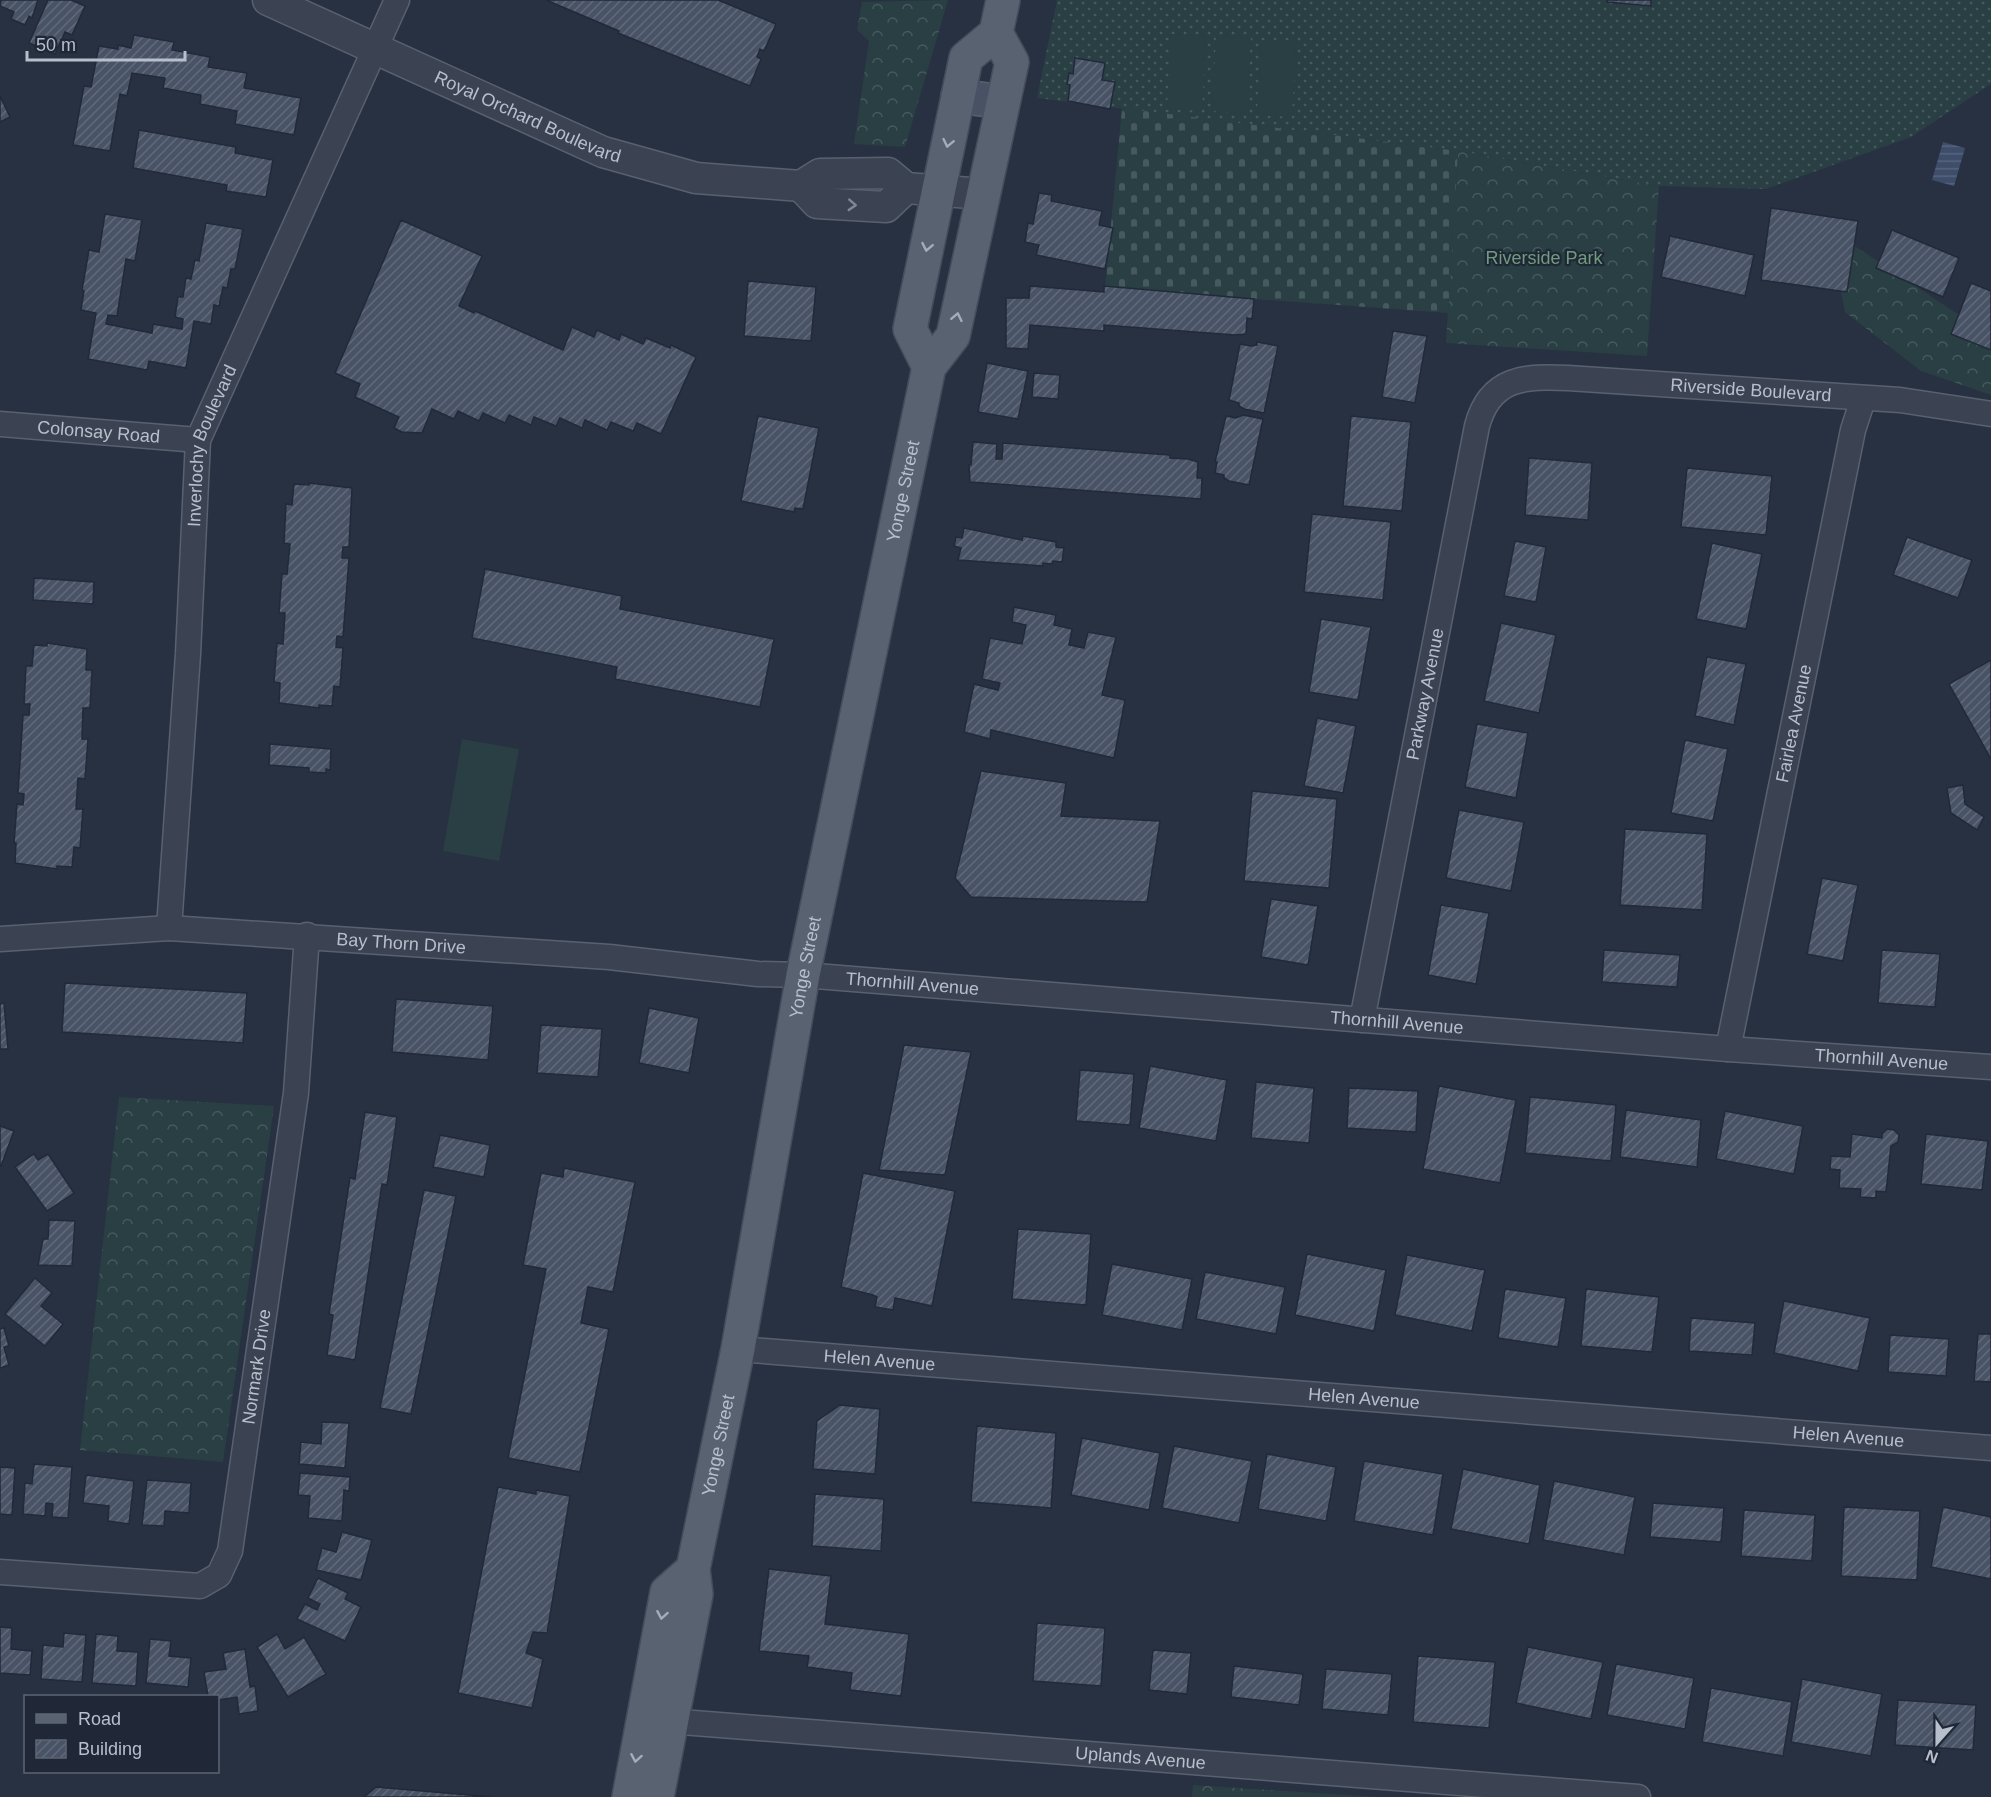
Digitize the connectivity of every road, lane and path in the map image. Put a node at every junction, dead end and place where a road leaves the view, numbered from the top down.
1 (267, 0) edge
2 (397, 0) edge
3 (1003, 0) edge
4 (996, 33) junction
5 (375, 48) junction
6 (958, 96) junction
7 (1004, 102) junction
8 (939, 189) junction
9 (983, 194) junction
10 (929, 367) junction
11 (1512, 382) joint
12 (1863, 399) junction
13 (1991, 414) edge
14 (0, 424) edge
15 (198, 440) junction
16 (169, 928) junction
17 (307, 935) junction
18 (0, 939) edge
19 (803, 975) junction
20 (1362, 1020) junction
21 (1728, 1049) junction
22 (1991, 1067) edge
23 (738, 1349) junction
24 (1991, 1448) edge
25 (0, 1572) edge
26 (657, 1720) junction
27 (1449, 1790) edge
28 (629, 1797) edge
29 (657, 1797) edge
30 (1638, 1797) edge

1 - 5 street, Royal Orchard Boulevard
2 - 5 street, Inverlochy Boulevard
3 - 4 main road
4 - 6 main road
4 - 7 main road, Yonge Street
5 - 8 street, Royal Orchard Boulevard
5 - 15 street, Inverlochy Boulevard
6 - 7 main road
6 -> 8 main road
7 - 9 main road, Yonge Street
8 - 9 street, Royal Orchard Boulevard
8 -> 10 main road
10 -> 9 main road, Yonge Street
10 - 19 main road, Yonge Street
11 - 12 street, Riverside Boulevard
11 - 20 street, Parkway Avenue
12 - 13 street, Riverside Boulevard
12 - 21 street, Fairlea Avenue
14 - 15 street, Colonsay Road
15 - 16 street, Inverlochy Boulevard
16 - 17 street, Bay Thorn Drive
16 - 18 street, Bay Thorn Drive
17 - 19 street, Bay Thorn Drive
17 - 25 street, Normark Drive
19 - 20 street, Thornhill Avenue
19 - 23 main road, Yonge Street
20 - 21 street, Thornhill Avenue
21 - 22 street, Thornhill Avenue
23 - 24 street, Helen Avenue
23 - 26 main road, Yonge Street
26 - 27 street, Uplands Avenue
26 -> 28 main road, Yonge Street
26 - 29 main road, Yonge Street
27 - 30 street, Uplands Avenue

